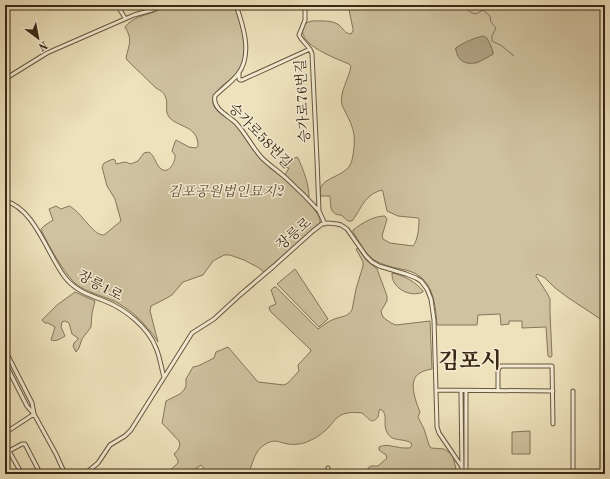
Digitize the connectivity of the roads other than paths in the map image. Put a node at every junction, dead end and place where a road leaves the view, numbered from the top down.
1 (117, 5) edge
2 (160, 5) edge
3 (236, 5) edge
4 (305, 5) edge
5 (125, 18) junction
6 (310, 49) junction
7 (239, 73) junction
8 (5, 79) edge
9 (5, 201) edge
10 (318, 211) junction
11 (325, 224) junction
12 (5, 350) edge
13 (5, 363) edge
14 (164, 377) junction
15 (436, 390) junction
16 (461, 391) junction
17 (466, 391) junction
18 (498, 391) junction
19 (553, 391) junction
20 (573, 391) dead end
21 (34, 414) junction
22 (553, 424) dead end
23 (5, 432) edge
24 (5, 444) edge
25 (9, 451) junction
26 (462, 467) junction
27 (328, 468) dead end
28 (22, 474) edge
29 (32, 474) edge
30 (65, 474) edge
31 (85, 474) edge
32 (329, 474) edge
33 (462, 474) edge
34 (466, 474) edge
35 (573, 474) edge

1 - 5 street
2 - 5 street
3 - 7 street, 승가로58번길
4 - 6 street, 승가로76번길
5 - 8 street
6 - 7 street, 승가로76번길
6 - 10 street, 승가로76번길
7 - 10 street, 승가로58번길
9 - 14 street, 장릉1로
10 - 11 street, 승가로76번길
11 - 14 street, 장릉로
11 - 15 street, 장릉로
12 - 21 street
13 - 21 street
14 - 31 street, 장릉로
15 - 16 street
15 - 26 street, 장릉로
16 - 17 street
16 - 26 street
17 - 18 street
17 - 34 street
18 - 19 street
18 - 19 street
19 - 22 street
20 - 35 street
21 - 23 street
21 - 30 street
24 - 25 street
25 - 28 street
25 - 29 street
26 - 33 street
27 - 32 street

